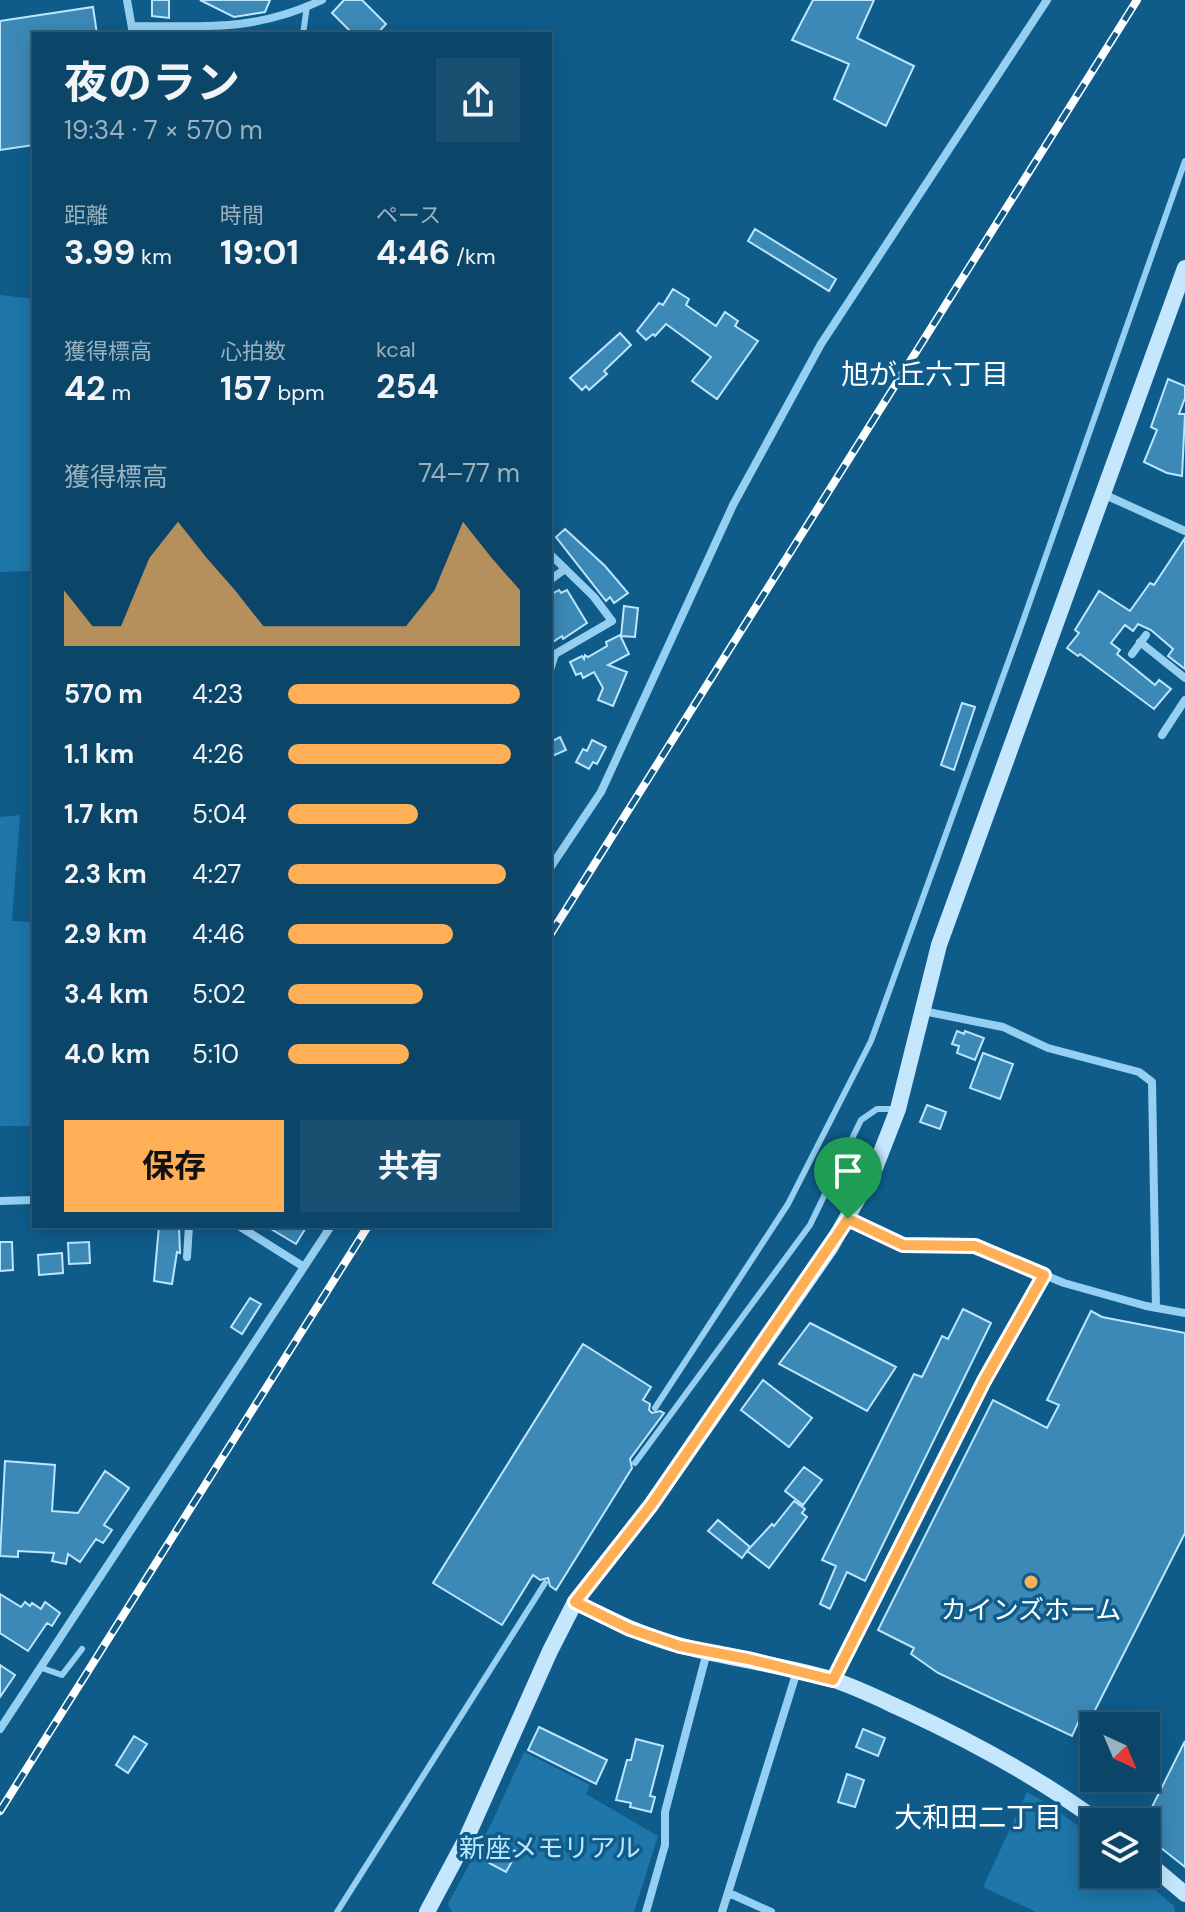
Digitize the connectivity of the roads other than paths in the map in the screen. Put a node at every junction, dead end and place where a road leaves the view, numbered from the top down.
1 (127, 0) edge
2 (322, 0) edge
3 (1047, 0) edge
4 (307, 6) junction
5 (132, 30) edge
6 (303, 32) edge
7 (1185, 161) edge
8 (1185, 268) edge
9 (1102, 493) junction
10 (1185, 531) edge
11 (552, 556) edge
12 (565, 569) junction
13 (552, 579) edge
14 (1132, 654) dead end
15 (553, 655) edge
16 (1185, 678) edge
17 (1185, 700) edge
18 (1181, 714) edge
19 (1162, 735) dead end
20 (552, 865) edge
21 (923, 1011) junction
22 (898, 1109) junction
23 (32, 1200) edge
24 (0, 1201) edge
25 (848, 1219) junction
26 (189, 1228) edge
27 (242, 1228) edge
28 (330, 1228) edge
29 (187, 1257) dead end
30 (304, 1267) junction
31 (1044, 1275) junction
32 (1156, 1308) junction
33 (1185, 1313) edge
34 (655, 1408) dead end
35 (635, 1463) dead end
36 (545, 1583) dead end
37 (575, 1602) junction
38 (82, 1649) dead end
39 (707, 1652) junction
40 (42, 1668) junction
41 (797, 1670) junction
42 (833, 1680) junction
43 (0, 1729) edge
44 (1080, 1808) edge
45 (1160, 1873) edge
46 (729, 1893) junction
47 (1185, 1894) edge
48 (337, 1912) edge
49 (428, 1912) edge
50 (646, 1912) edge
51 (722, 1912) edge
52 (771, 1912) edge

1 - 5 street
2 - 4 street
3 - 20 street
4 - 5 street
4 - 6 lane
7 - 34 lane
8 - 9 street
9 - 10 street
9 - 21 street
11 - 12 street
12 - 13 street
12 - 15 street
14 - 16 street
17 - 18 street
18 - 19 street
21 - 22 street
21 - 32 street
22 - 25 street
22 - 35 lane
23 - 24 street
25 - 31 street
25 - 37 street
26 - 29 street
27 - 30 street
28 - 30 street
30 - 40 street
31 - 32 street
31 - 42 street
32 - 33 street
36 - 48 lane
37 - 39 street
37 - 49 street
38 - 40 lane
39 - 41 street
39 - 50 street
40 - 43 street
41 - 42 street
41 - 46 street
42 - 44 street
45 - 47 street
46 - 51 street
46 - 52 street

